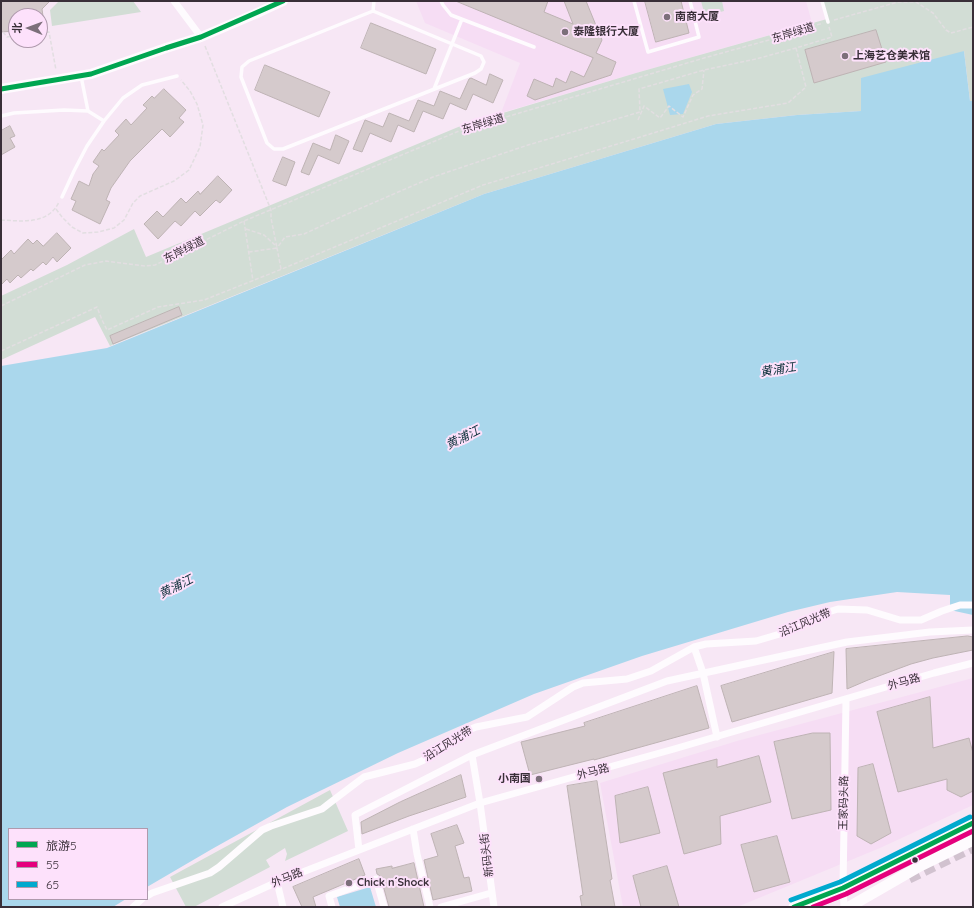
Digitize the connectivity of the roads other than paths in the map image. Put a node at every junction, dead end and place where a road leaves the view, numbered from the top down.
1 (174, 1) edge
2 (283, 1) edge
3 (374, 1) edge
4 (441, 1) edge
5 (634, 1) edge
6 (690, 1) edge
7 (822, 1) edge
8 (373, 11) junction
9 (462, 19) junction
10 (828, 22) road end
11 (201, 37) junction
12 (452, 44) junction
13 (534, 47) dead end
14 (81, 75) junction
15 (177, 76) road end
16 (1, 89) edge
17 (434, 89) junction
18 (88, 111) junction
19 (1, 116) edge
20 (104, 121) junction
21 (62, 197) road end
22 (973, 605) edge
23 (973, 630) edge
24 (694, 647) junction
25 (973, 663) edge
26 (703, 673) junction
27 (846, 699) junction
28 (717, 737) junction
29 (472, 755) junction
30 (480, 803) junction
31 (973, 823) edge
32 (413, 828) junction
33 (973, 840) edge
34 (359, 850) junction
35 (277, 882) junction
36 (843, 888) junction
37 (491, 893) junction
38 (148, 896) edge
39 (141, 900) edge
40 (133, 907) edge
41 (222, 907) edge
42 (283, 907) edge
43 (332, 907) edge
44 (384, 907) edge
45 (430, 907) edge
46 (441, 907) edge
47 (494, 907) edge
48 (794, 907) edge
49 (844, 907) edge
50 (849, 907) edge

1 - 11 street
2 - 11 main road
3 - 8 lane
4 - 9 lane
5 - 6 lane
7 - 10 lane
8 - 12 lane
8 - 17 lane
9 - 12 lane
9 - 13 lane
11 - 14 main road
12 - 17 lane
12 - 17 lane
14 - 16 main road
14 - 18 lane
15 - 20 lane
18 - 19 lane
18 - 20 lane
20 - 21 lane
22 - 24 street, 沿江风光带
23 - 26 street
24 - 26 street
24 - 38 street, 沿江风光带
25 - 27 street, 外马路
26 - 28 street
26 - 29 street
27 - 28 street, 外马路
27 - 36 street, 王家码头路
28 - 30 street, 外马路
29 - 30 street, 新码头街
29 - 34 street
30 - 32 street, 外马路
30 - 37 street, 新码头街
31 - 36 main road
32 - 34 street, 外马路
32 - 45 street
33 - 50 main road
34 - 35 street, 外马路
35 - 41 street, 外马路
35 - 42 street
36 - 48 main road
36 - 49 street, 王家码头路
37 - 46 street
37 - 47 street, 新码头街
39 - 40 street
43 - 44 street

